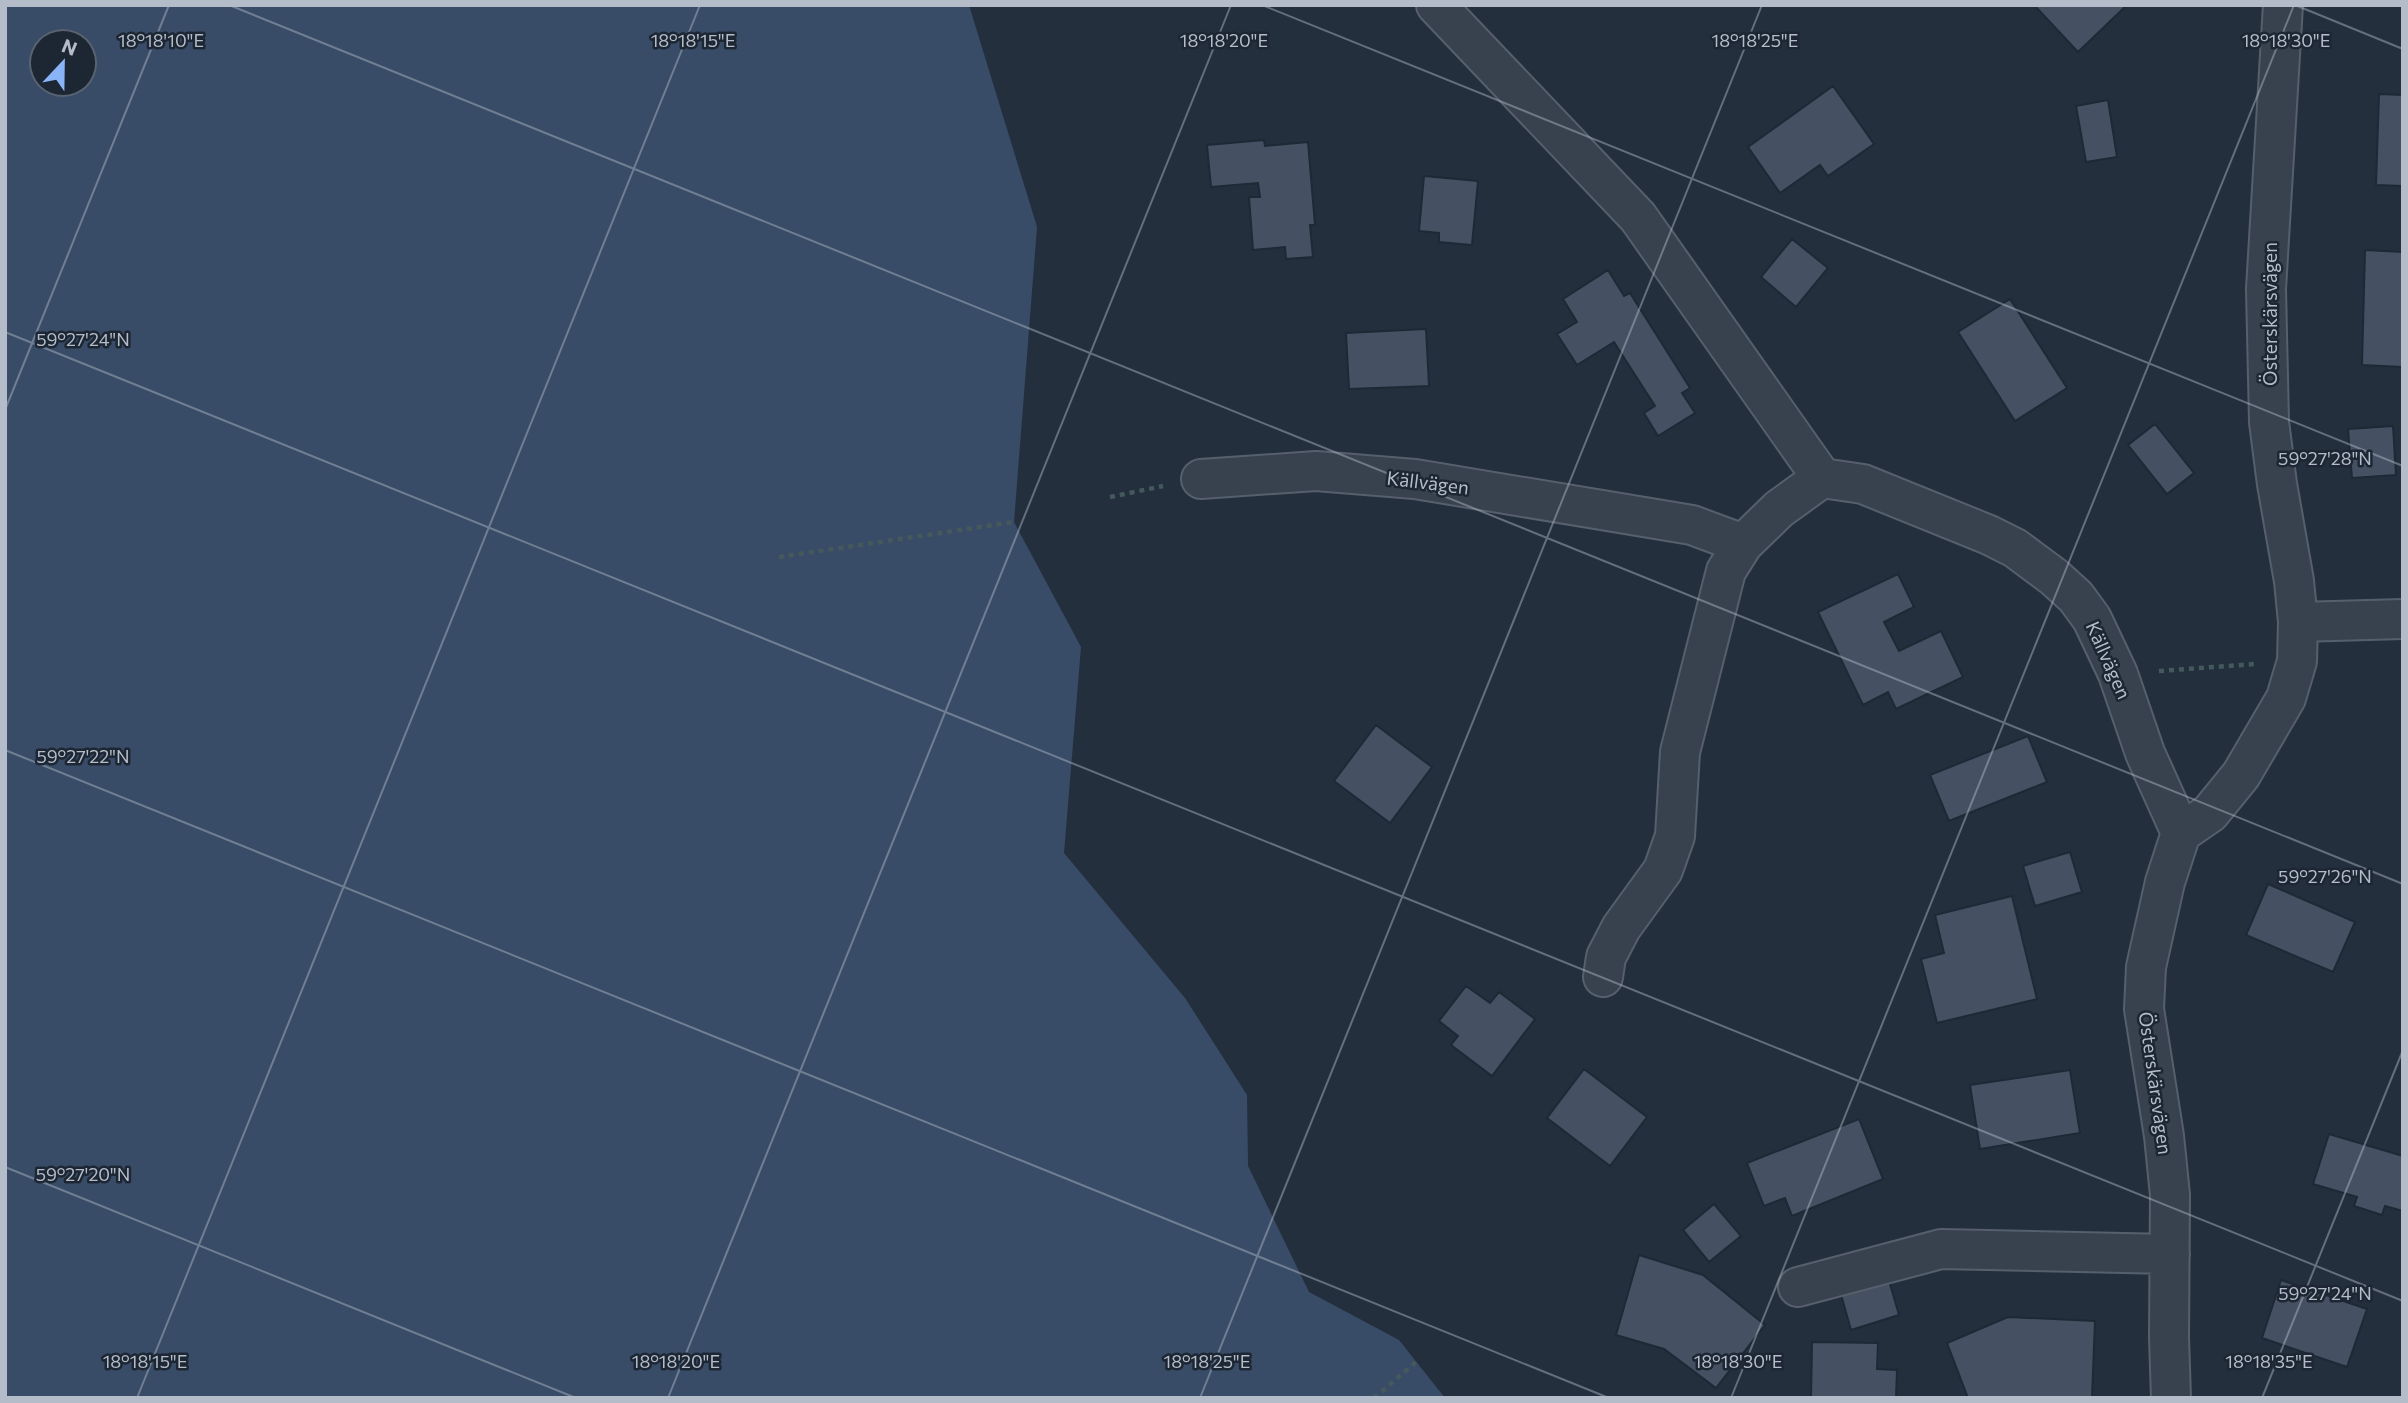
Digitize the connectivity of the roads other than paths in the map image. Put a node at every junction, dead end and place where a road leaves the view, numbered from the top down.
1 (1436, 5) edge
2 (2283, 5) edge
3 (1822, 478) junction
4 (1201, 479) road end
5 (1743, 544) junction
6 (2403, 619) edge
7 (2298, 622) junction
8 (2181, 833) junction
9 (1603, 977) dead end
10 (2170, 1254) junction
11 (1798, 1287) dead end
12 (2171, 1398) edge

1 - 3 street
2 - 7 street, Österskärsvägen
3 - 5 street
3 - 8 street, Källvägen
4 - 5 street, Källvägen
5 - 9 street
6 - 7 street
7 - 8 street, Österskärsvägen
8 - 10 street, Österskärsvägen
10 - 11 street
10 - 12 street, Österskärsvägen

